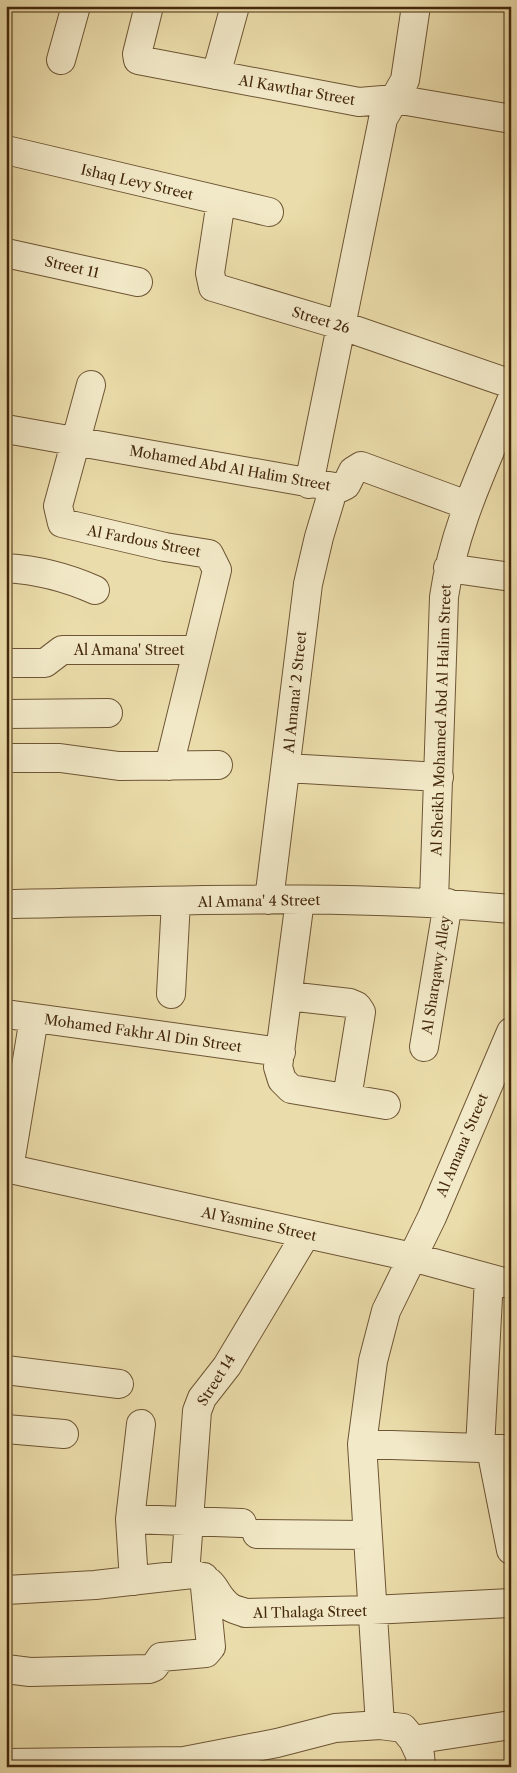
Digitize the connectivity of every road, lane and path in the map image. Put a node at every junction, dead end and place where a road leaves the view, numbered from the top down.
1 (76, 6) edge
2 (149, 6) edge
3 (236, 6) edge
4 (416, 6) edge
5 (62, 60) dead end
6 (216, 75) junction
7 (395, 99) junction
8 (511, 119) edge
9 (6, 150) edge
10 (221, 202) junction
11 (269, 212) dead end
12 (6, 253) edge
13 (138, 282) dead end
14 (340, 325) junction
15 (511, 384) edge
16 (91, 385) dead end
17 (511, 401) edge
18 (6, 429) edge
19 (76, 439) junction
20 (321, 485) junction
21 (467, 506) junction
22 (6, 568) edge
23 (448, 568) junction
24 (511, 577) edge
25 (95, 590) dead end
26 (197, 650) junction
27 (6, 663) edge
28 (108, 713) dead end
29 (6, 714) edge
30 (6, 758) edge
31 (218, 765) dead end
32 (169, 766) junction
33 (287, 768) junction
34 (439, 777) junction
35 (269, 900) junction
36 (300, 900) junction
37 (176, 901) junction
38 (441, 902) junction
39 (6, 904) edge
40 (511, 909) edge
41 (170, 994) dead end
42 (288, 996) junction
43 (6, 1014) edge
44 (34, 1018) junction
45 (511, 1032) edge
46 (424, 1047) dead end
47 (281, 1052) junction
48 (347, 1098) junction
49 (386, 1105) dead end
50 (8, 1168) edge
51 (306, 1234) junction
52 (412, 1257) junction
53 (500, 1281) edge
54 (6, 1370) edge
55 (119, 1384) dead end
56 (141, 1424) dead end
57 (6, 1429) edge
58 (64, 1434) dead end
59 (362, 1444) junction
60 (494, 1449) edge
61 (130, 1519) junction
62 (189, 1520) junction
63 (367, 1535) junction
64 (511, 1550) edge
65 (195, 1576) junction
66 (134, 1581) junction
67 (6, 1590) edge
68 (511, 1602) edge
69 (372, 1610) junction
70 (6, 1669) edge
71 (380, 1725) junction
72 (511, 1725) edge
73 (413, 1740) junction
74 (6, 1764) edge
75 (184, 1764) edge
76 (421, 1767) edge

1 - 5 street
2 - 6 street, Al Kawthar Street
3 - 6 street
4 - 7 street, Al Amana' 2 Street
6 - 7 street, Al Kawthar Street
7 - 8 street, Al Kawthar Street
7 - 14 street, Al Amana' 2 Street
9 - 10 street, Ishaq Levy Street
10 - 11 street, Ishaq Levy Street
10 - 14 street, Street 26
12 - 13 street, Street 11
14 - 15 street, Street 26
14 - 20 street, Al Amana' 2 Street
16 - 19 street, Al Fardous Street
17 - 21 street, Al Sheikh Mohamed Abd Al Halim Street
18 - 19 street, Mohamed Abd Al Halim Street
19 - 20 street, Mohamed Abd Al Halim Street
19 - 26 street, Al Fardous Street
20 - 21 street, Mohamed Abd Al Halim Street
20 - 33 street, Al Amana' 2 Street
21 - 23 street, Al Sheikh Mohamed Abd Al Halim Street
22 - 25 street
23 - 24 street
23 - 34 street, Al Sheikh Mohamed Abd Al Halim Street
26 - 27 street, Al Amana' Street
26 - 32 street, Al Fardous Street
28 - 29 street
30 - 32 street
31 - 32 street
33 - 34 street
33 - 35 street, Al Amana' 2 Street
34 - 38 street, Al Sheikh Mohamed Abd Al Halim Street
35 - 36 street, Al Amana' 4 Street
35 - 37 street, Al Amana' 4 Street
36 - 38 street, Al Amana' 4 Street
36 - 42 street
37 - 39 street, Al Amana' 4 Street
37 - 41 street
38 - 40 street, Al Amana' 4 Street
38 - 46 street, Al Sharqawy Alley
42 - 47 street
42 - 48 street
43 - 44 street, Mohamed Fakhr Al Din Street
44 - 47 street, Mohamed Fakhr Al Din Street
44 - 50 street
45 - 52 street, Al Amana' Street
47 - 48 street
48 - 49 street
50 - 51 street, Al Yasmine Street
51 - 52 street, Al Yasmine Street
51 - 62 street, Street 14
52 - 53 street, Al Yasmine Street
52 - 59 street, Al Amana' Street
53 - 60 street
54 - 55 street
56 - 61 street
57 - 58 street
59 - 60 street
59 - 63 street, Al Amana' Street
60 - 64 street
61 - 62 street
61 - 66 street
62 - 63 street
62 - 65 street, Street 14
63 - 69 street, Al Amana' Street
65 - 66 street
65 - 69 street, Al Thalaga Street
65 - 70 street, Street 14
66 - 67 street
68 - 69 street, Al Thalaga Street
69 - 71 street, Al Amana' Street
71 - 73 street
71 - 75 street
72 - 73 street
73 - 76 street
74 - 75 street

